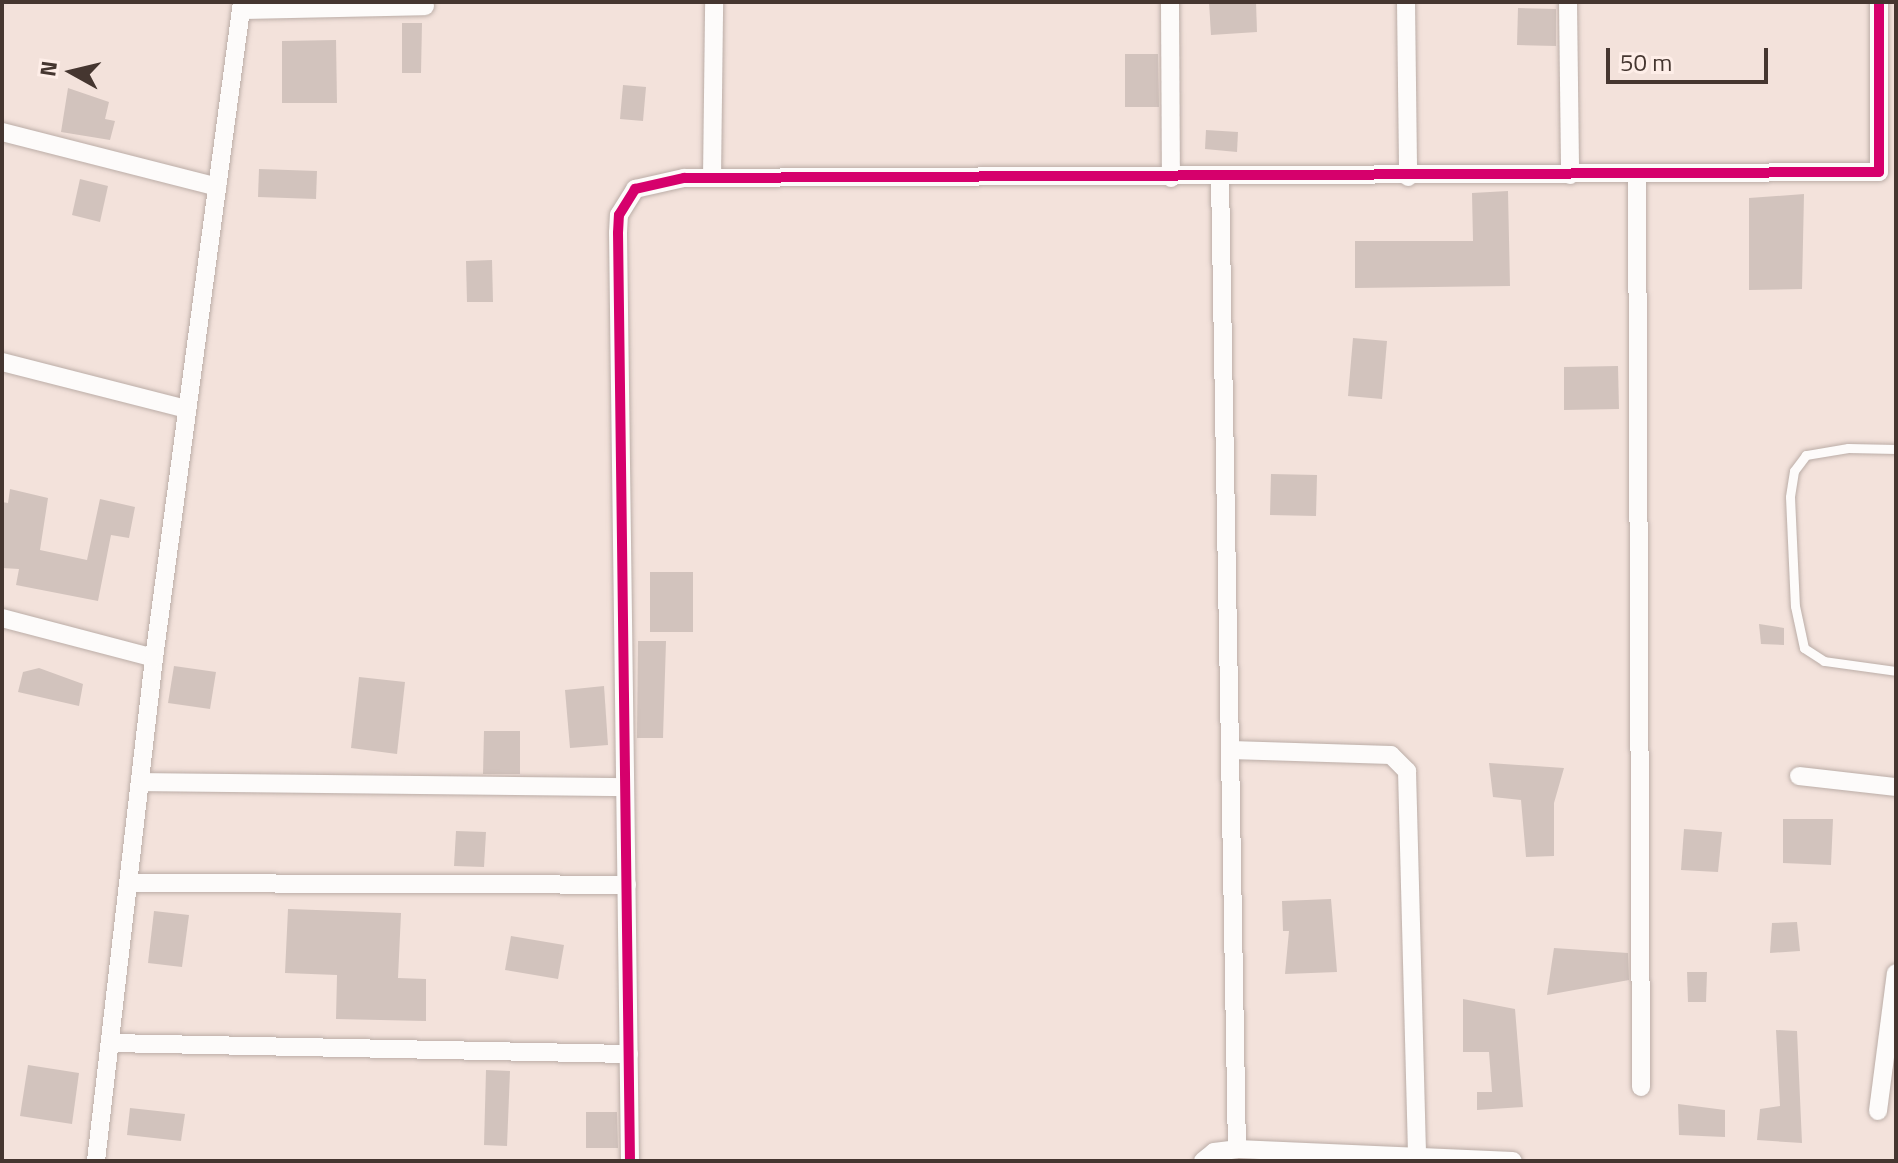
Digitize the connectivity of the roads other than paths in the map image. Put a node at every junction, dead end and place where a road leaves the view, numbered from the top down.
1 (714, 2) edge
2 (1170, 2) edge
3 (1406, 2) edge
4 (1568, 2) edge
5 (1879, 2) edge
6 (241, 6) edge
7 (425, 6) dead end
8 (2, 132) edge
9 (1887, 173) edge
10 (1570, 175) junction
11 (1637, 176) junction
12 (1408, 177) junction
13 (712, 178) junction
14 (1171, 178) junction
15 (1220, 178) junction
16 (217, 187) junction
17 (2, 362) edge
18 (187, 409) junction
19 (1896, 449) edge
20 (2, 618) edge
21 (154, 658) junction
22 (1896, 671) edge
23 (1231, 750) junction
24 (1799, 776) dead end
25 (143, 782) junction
26 (625, 787) junction
27 (1896, 787) edge
28 (129, 883) junction
29 (627, 885) junction
30 (1896, 973) edge
31 (111, 1043) junction
32 (629, 1054) junction
33 (1641, 1087) dead end
34 (1878, 1111) dead end
35 (1237, 1149) junction
36 (1417, 1154) junction
37 (96, 1161) edge
38 (630, 1161) edge
39 (1203, 1161) edge
40 (1513, 1161) edge

1 - 13 street
2 - 14 street
3 - 12 street
4 - 10 street
5 - 9 street
6 - 7 street
6 - 16 street
8 - 16 street
9 - 11 street
10 - 11 street
10 - 12 street
11 - 33 street
12 - 15 street
13 - 14 street
13 - 26 street
14 - 15 street
15 - 23 street
16 - 18 street
17 - 18 street
18 - 21 street
19 - 22 lane
20 - 21 street
21 - 25 street
23 - 35 street
23 - 36 street
24 - 27 street
25 - 26 street
25 - 28 street
26 - 29 street
28 - 29 street
28 - 31 street
29 - 32 street
30 - 34 street
31 - 32 street
31 - 37 street
32 - 38 street
35 - 36 street
35 - 39 street
36 - 40 street

